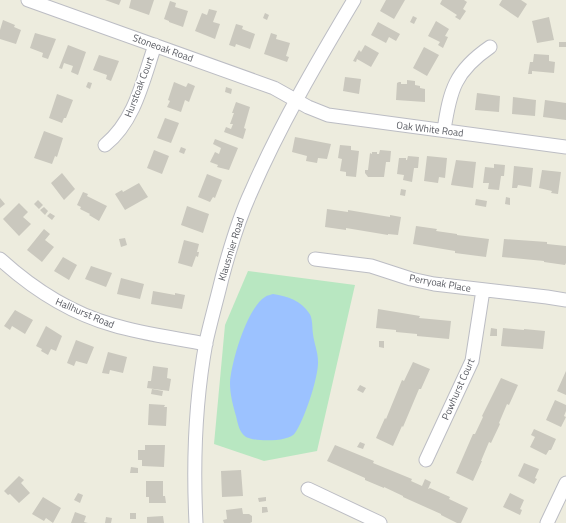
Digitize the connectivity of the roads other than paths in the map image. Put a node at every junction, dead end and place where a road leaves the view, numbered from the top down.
1 (28, 0) edge
2 (354, 0) edge
3 (155, 45) junction
4 (490, 47) dead end
5 (296, 100) junction
6 (444, 130) junction
7 (105, 145) dead end
8 (566, 147) edge
9 (0, 259) edge
10 (315, 259) dead end
11 (483, 290) junction
12 (566, 300) edge
13 (206, 344) junction
14 (426, 460) dead end
15 (566, 483) edge
16 (308, 489) dead end
17 (196, 523) edge
18 (380, 523) edge
19 (547, 523) edge

1 - 3 street, Stoneoak Road
2 - 5 street, Klausmier Road
3 - 5 street, Stoneoak Road
3 - 7 street, Hurstoak Court
4 - 6 street
5 - 6 street, Oak White Road
5 - 13 street, Klausmier Road
6 - 8 street, Oak White Road
9 - 13 street, Hallhurst Road
10 - 11 street, Perryoak Place
11 - 12 street, Perryoak Place
11 - 14 street, Powhurst Court
13 - 17 street, Klausmier Road
15 - 19 street
16 - 18 street

